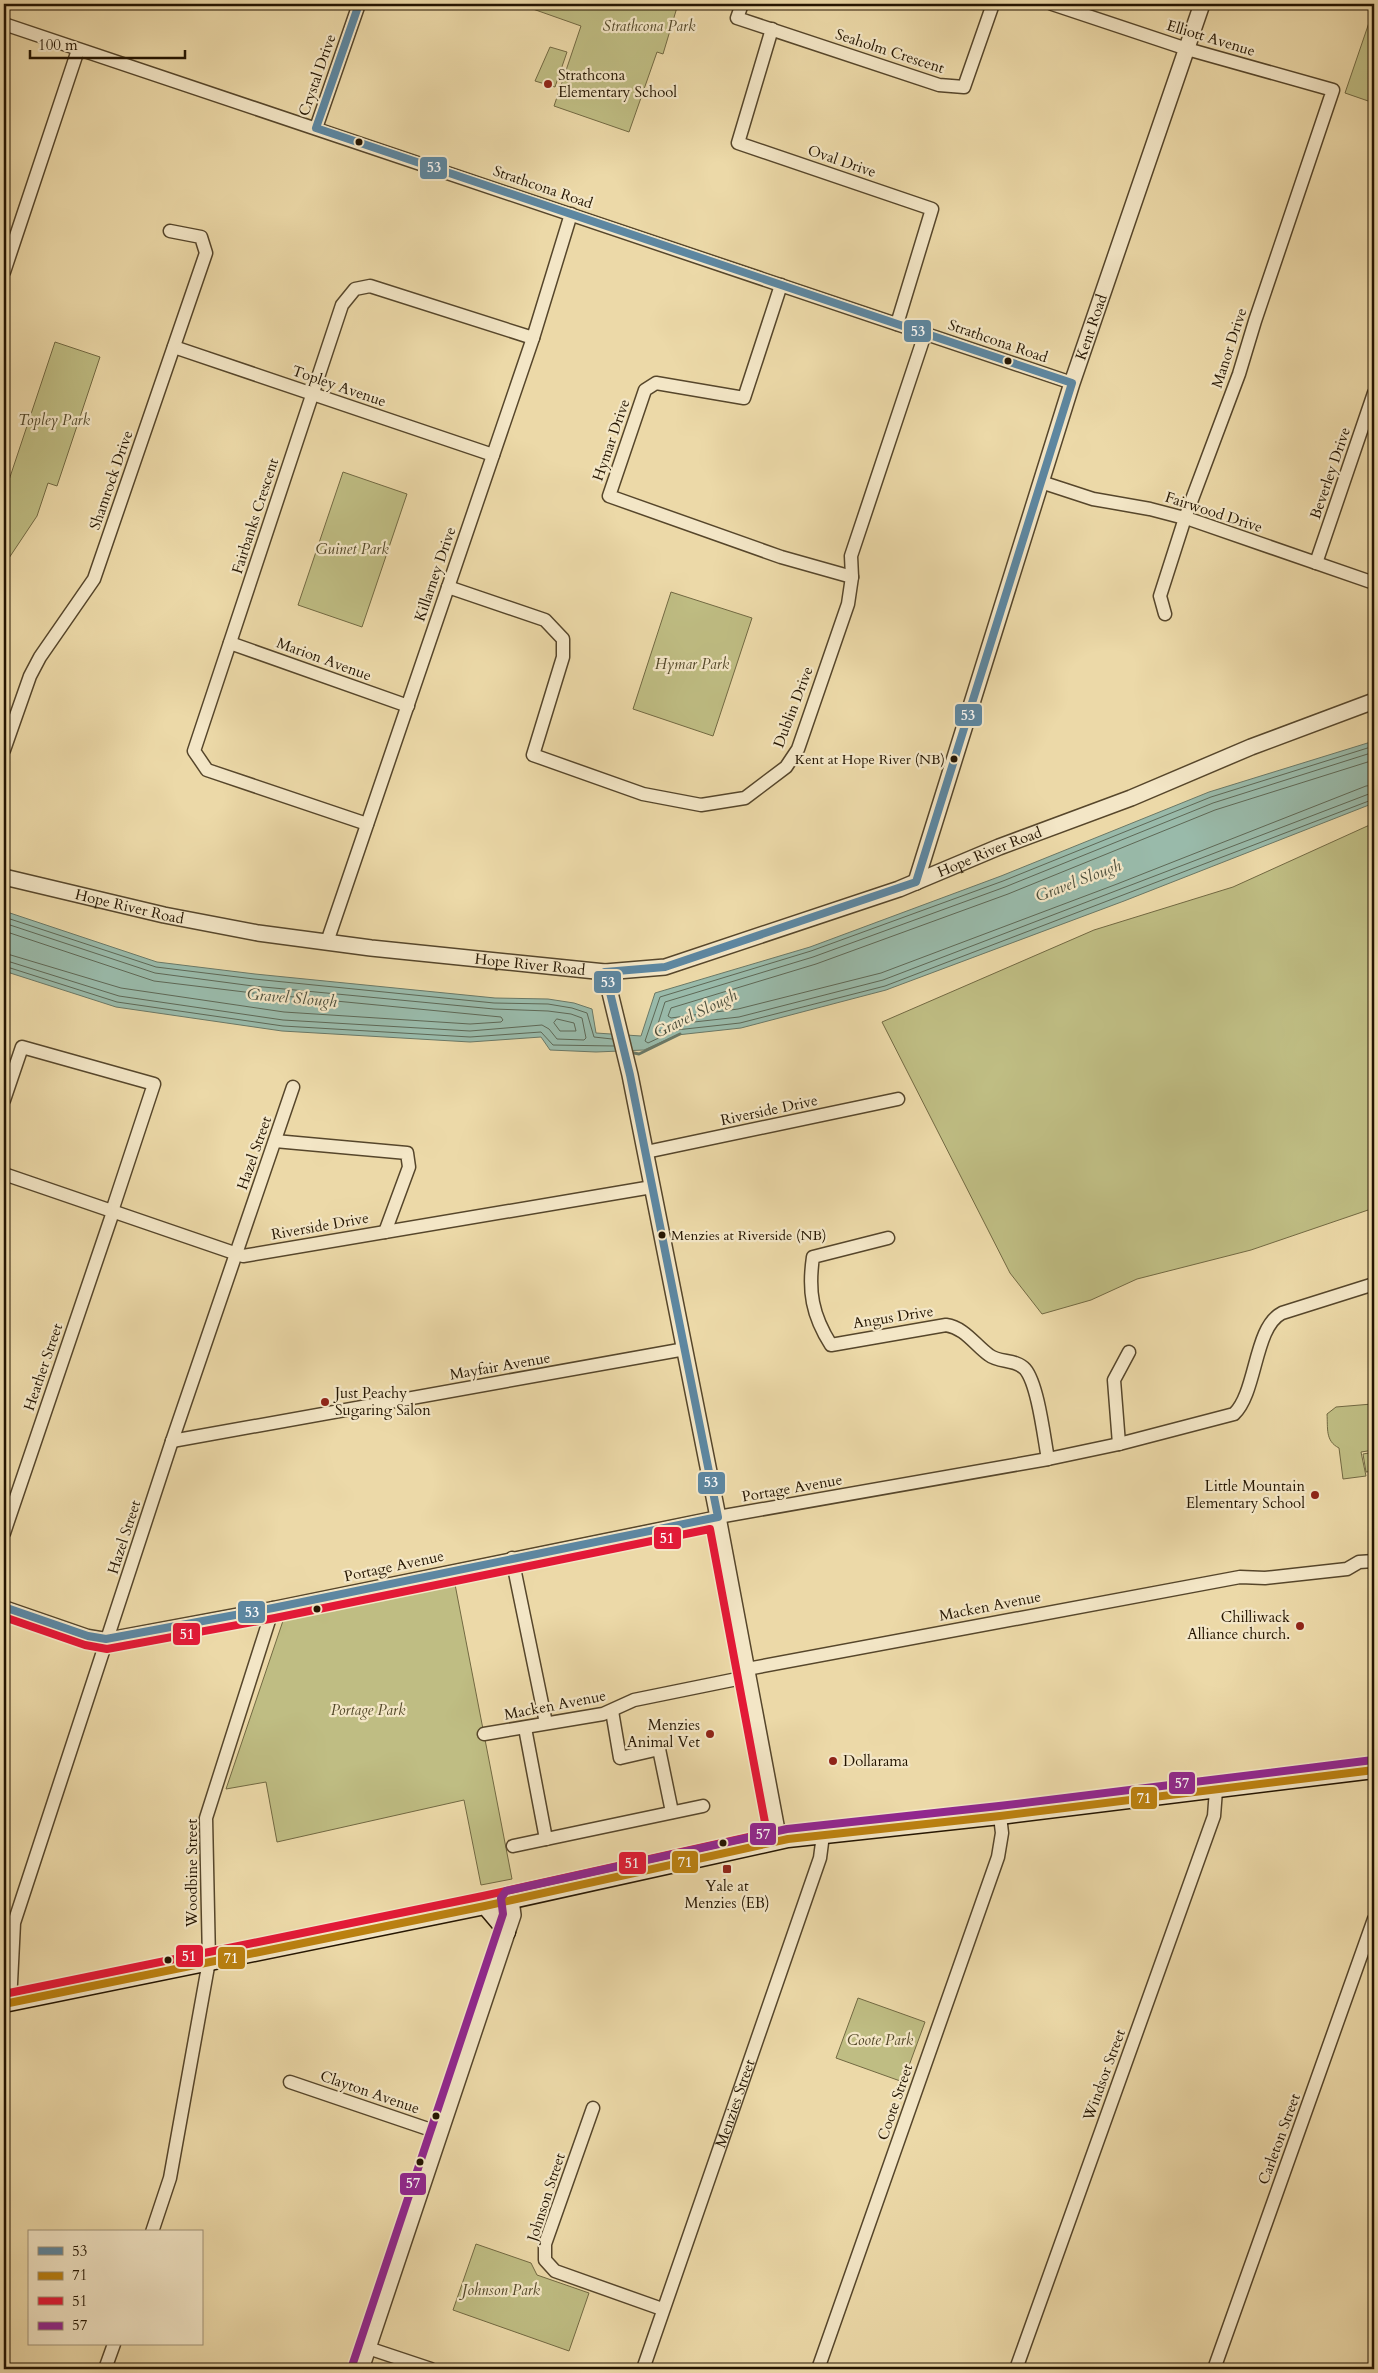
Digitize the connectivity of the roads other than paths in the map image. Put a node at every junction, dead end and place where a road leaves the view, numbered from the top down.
1 (359, 4) edge
2 (742, 4) edge
3 (993, 4) edge
4 (1202, 4) edge
5 (1060, 5) edge
6 (4, 24) edge
7 (772, 30) junction
8 (1187, 49) junction
9 (78, 50) junction
10 (1333, 90) joint
11 (316, 128) junction
12 (571, 214) junction
13 (170, 231) dead end
14 (4, 272) edge
15 (781, 285) junction
16 (897, 324) junction
17 (925, 334) junction
18 (533, 338) junction
19 (174, 347) junction
20 (1072, 383) junction
21 (1374, 393) edge
22 (312, 394) junction
23 (493, 455) junction
24 (1041, 482) junction
25 (1185, 518) junction
26 (1316, 563) junction
27 (852, 577) junction
28 (1374, 583) edge
29 (448, 587) junction
30 (1165, 614) dead end
31 (230, 642) junction
32 (1374, 701) edge
33 (408, 706) junction
34 (4, 750) edge
35 (367, 824) junction
36 (4, 877) edge
37 (916, 882) junction
38 (327, 942) junction
39 (605, 972) junction
40 (293, 1087) dead end
41 (898, 1099) dead end
42 (4, 1100) edge
43 (275, 1141) junction
44 (646, 1152) junction
45 (4, 1174) edge
46 (652, 1187) junction
47 (113, 1212) junction
48 (385, 1232) junction
49 (888, 1238) dead end
50 (237, 1254) junction
51 (1374, 1284) edge
52 (685, 1349) junction
53 (1129, 1352) dead end
54 (172, 1441) junction
55 (1119, 1444) junction
56 (1048, 1459) junction
57 (718, 1518) junction
58 (4, 1532) edge
59 (512, 1558) junction
60 (1374, 1561) edge
61 (4, 1607) edge
62 (273, 1608) junction
63 (106, 1639) junction
64 (747, 1673) junction
65 (612, 1711) junction
66 (546, 1723) junction
67 (525, 1728) junction
68 (484, 1734) dead end
69 (1374, 1770) edge
70 (1216, 1790) junction
71 (703, 1806) dead end
72 (672, 1812) junction
73 (1000, 1816) junction
74 (823, 1835) junction
75 (546, 1839) junction
76 (778, 1841) junction
77 (513, 1846) dead end
78 (511, 1900) junction
79 (485, 1906) junction
80 (1374, 1919) edge
81 (507, 1932) junction
82 (209, 1961) junction
83 (7, 2003) edge
84 (290, 2082) dead end
85 (593, 2108) dead end
86 (440, 2133) junction
87 (153, 2230) edge
88 (662, 2309) junction
89 (113, 2346) edge
90 (368, 2348) junction
91 (105, 2369) edge
92 (361, 2369) edge
93 (431, 2369) edge
94 (643, 2369) edge
95 (818, 2369) edge
96 (1016, 2369) edge
97 (1214, 2369) edge

1 - 11 street, Crystal Drive
2 - 7 street, Seaholm Crescent
3 - 7 street, Seaholm Crescent
4 - 8 street, Kent Road
5 - 8 street, Elliott Avenue
6 - 9 street, Strathcona Road
7 - 16 street, Oval Drive
8 - 10 street, Elliott Avenue
8 - 20 street, Kent Road
9 - 11 street, Strathcona Road
9 - 14 street
10 - 25 street, Manor Drive
11 - 12 street, Strathcona Road
12 - 15 street, Strathcona Road
12 - 18 street, Killarney Drive
13 - 19 street, Shamrock Drive
15 - 16 street, Strathcona Road
15 - 27 street, Hymar Drive
16 - 17 street, Strathcona Road
17 - 20 street, Strathcona Road
17 - 27 street, Dublin Drive
18 - 22 street, Fairbanks Crescent
18 - 23 street, Killarney Drive
19 - 22 street, Topley Avenue
19 - 34 street, Shamrock Drive
20 - 24 street, Kent Road
21 - 26 street, Beverley Drive
22 - 23 street, Topley Avenue
22 - 31 street, Fairbanks Crescent
23 - 29 street, Killarney Drive
24 - 25 street, Fairwood Drive
24 - 37 street, Kent Road
25 - 26 street, Fairwood Drive
25 - 30 street, Manor Drive
26 - 28 street, Fairwood Drive
27 - 29 street, Dublin Drive
29 - 33 street, Killarney Drive
31 - 33 street, Marion Avenue
31 - 35 street, Fairbanks Crescent
32 - 37 street, Hope River Road
33 - 35 street, Killarney Drive
35 - 38 street, Killarney Drive
36 - 38 street, Hope River Road
37 - 39 street, Hope River Road
38 - 39 street, Hope River Road
39 - 44 street
40 - 43 street, Hazel Street
41 - 44 street, Riverside Drive
42 - 47 street, Heather Street
43 - 48 street
43 - 50 street, Hazel Street
44 - 46 street
45 - 47 street, Riverside Drive
46 - 48 street, Riverside Drive
46 - 52 street
47 - 50 street, Riverside Drive
47 - 58 street, Heather Street
48 - 50 street, Riverside Drive
49 - 56 street, Angus Drive
50 - 54 street, Hazel Street
51 - 55 street, Portage Avenue
52 - 54 street, Mayfair Avenue
52 - 57 street
53 - 55 street
54 - 63 street, Hazel Street
55 - 56 street, Portage Avenue
56 - 57 street, Portage Avenue
57 - 59 street, Portage Avenue
57 - 64 street
59 - 62 street, Portage Avenue
59 - 66 street
60 - 64 street, Macken Avenue
61 - 63 street, Portage Avenue
62 - 63 street, Portage Avenue
62 - 82 street, Woodbine Street
63 - 83 street, Hazel Street
64 - 65 street, Macken Avenue
64 - 76 street
65 - 66 street, Macken Avenue
65 - 72 street
66 - 67 street, Macken Avenue
67 - 68 street, Macken Avenue
67 - 75 street
69 - 70 main road
70 - 73 main road
70 - 96 street, Windsor Street
71 - 72 street
72 - 75 street
73 - 74 main road
73 - 95 street, Coote Street
74 - 76 main road
74 - 88 street, Menzies Street
75 - 77 street
76 - 78 main road
78 - 79 main road
78 - 81 street
79 - 81 main road
79 - 82 main road
80 - 97 street, Carleton Street
81 - 86 street
82 - 83 main road
82 - 87 street, Woodbine Street
84 - 86 street, Clayton Avenue
85 - 88 street, Johnson Street
86 - 90 street
88 - 94 street, Menzies Street
89 - 91 street
90 - 92 street
90 - 93 street

